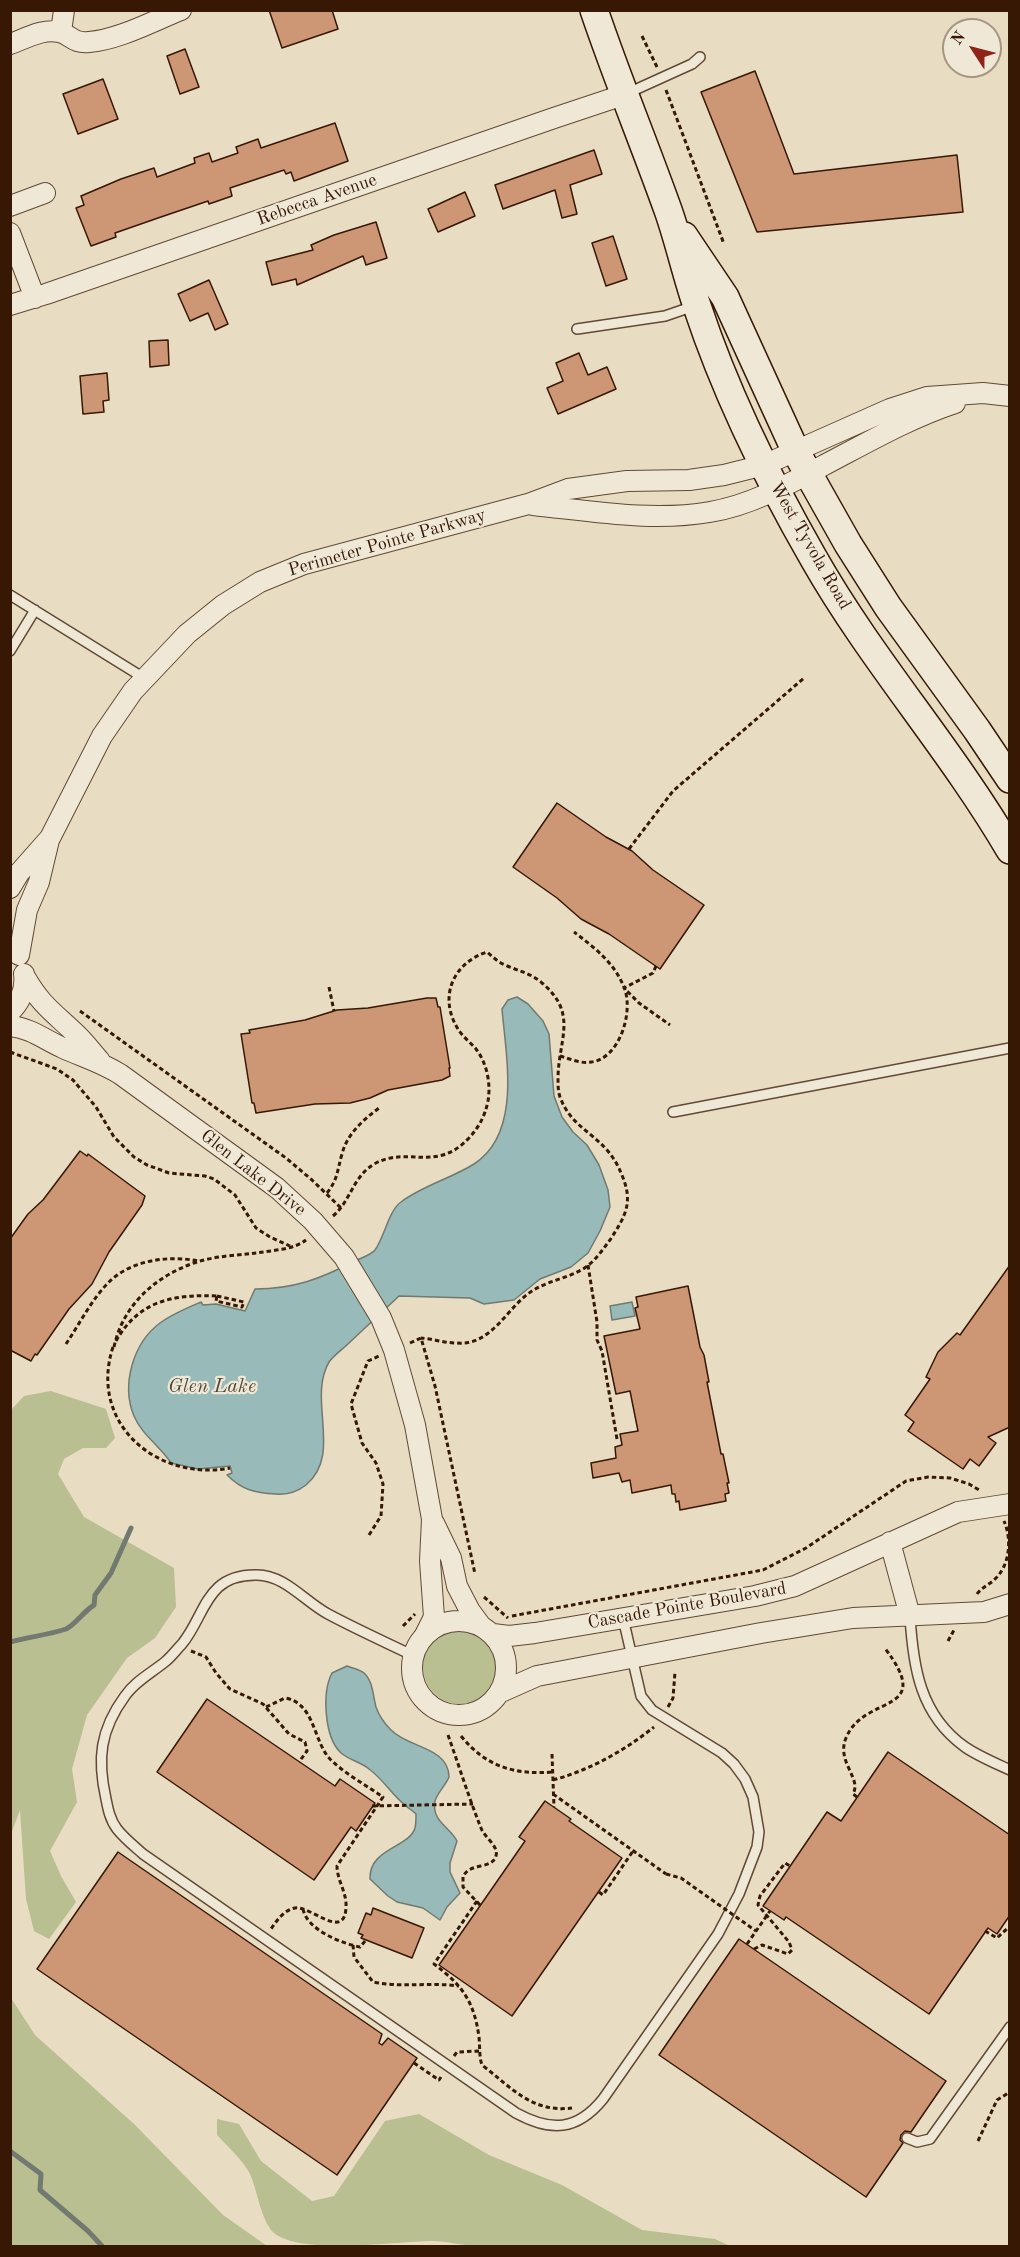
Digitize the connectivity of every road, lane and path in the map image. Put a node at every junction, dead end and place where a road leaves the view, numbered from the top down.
1 (64, 10) edge
2 (181, 10) edge
3 (594, 10) edge
4 (61, 32) junction
5 (642, 36) dead end
6 (10, 44) edge
7 (700, 57) dead end
8 (656, 65) dead end
9 (666, 92) dead end
10 (623, 95) junction
11 (45, 193) dead end
12 (10, 206) edge
13 (669, 212) junction
14 (10, 232) edge
15 (724, 244) dead end
16 (35, 298) junction
17 (10, 304) edge
18 (697, 306) junction
19 (577, 329) dead end
20 (983, 393) junction
21 (1010, 396) edge
22 (795, 450) junction
23 (764, 465) junction
24 (808, 474) junction
25 (777, 490) junction
26 (528, 504) junction
27 (10, 595) edge
28 (35, 610) junction
29 (10, 651) edge
30 (144, 678) junction
31 (804, 678) dead end
32 (1010, 779) edge
33 (50, 838) junction
34 (629, 849) dead end
35 (1010, 850) edge
36 (10, 888) edge
37 (574, 932) dead end
38 (15, 950) edge
39 (656, 966) dead end
40 (25, 977) junction
41 (329, 987) dead end
42 (624, 988) junction
43 (72, 1005) dead end
44 (334, 1011) dead end
45 (10, 1012) edge
46 (670, 1025) dead end
47 (10, 1026) edge
48 (1010, 1048) edge
49 (10, 1052) edge
50 (560, 1056) junction
51 (102, 1063) junction
52 (379, 1108) dead end
53 (673, 1112) dead end
54 (327, 1193) junction
55 (341, 1208) junction
56 (321, 1229) junction
57 (291, 1246) junction
58 (199, 1261) junction
59 (588, 1265) junction
60 (217, 1296) junction
61 (421, 1338) dead end
62 (66, 1344) dead end
63 (114, 1347) junction
64 (617, 1439) dead end
65 (230, 1468) dead end
66 (1010, 1504) edge
67 (432, 1519) junction
68 (890, 1542) junction
69 (1010, 1604) edge
70 (910, 1616) junction
71 (623, 1618) junction
72 (487, 1630) junction
73 (425, 1635) junction
74 (178, 1647) junction
75 (884, 1647) dead end
76 (414, 1656) junction
77 (631, 1658) junction
78 (675, 1672) dead end
79 (501, 1692) junction
80 (267, 1707) junction
81 (662, 1717) junction
82 (448, 1736) dead end
83 (461, 1736) dead end
84 (552, 1754) dead end
85 (299, 1762) dead end
86 (1010, 1770) edge
87 (553, 1772) junction
88 (553, 1780) junction
89 (553, 1794) junction
90 (858, 1797) dead end
91 (472, 1804) junction
92 (375, 1806) junction
93 (554, 1807) dead end
94 (633, 1850) junction
95 (790, 1866) dead end
96 (599, 1892) dead end
97 (477, 1901) junction
98 (480, 1905) dead end
99 (303, 1909) junction
100 (770, 1911) dead end
101 (1010, 1926) edge
102 (756, 1931) junction
103 (985, 1931) dead end
104 (264, 1938) junction
105 (366, 1940) dead end
106 (747, 1944) dead end
107 (352, 1945) junction
108 (754, 1949) dead end
109 (460, 1986) junction
110 (1010, 2027) edge
111 (1010, 2092) edge
112 (592, 2112) junction
113 (907, 2138) dead end
114 (978, 2141) dead end

1 - 4 street
2 - 4 street
3 - 10 main road, West Tyvola Road
4 - 6 street
5 - 8 path
7 - 10 lane
9 - 15 path
10 - 13 main road, West Tyvola Road
10 - 16 street, Rebecca Avenue
11 - 12 street
13 - 18 main road, West Tyvola Road
13 - 22 main road, West Tyvola Road
14 - 16 street
16 - 17 street, Rebecca Avenue
18 - 19 lane
18 - 23 main road, West Tyvola Road
20 - 21 street, Perimeter Pointe Parkway
20 - 22 street, Perimeter Pointe Parkway
20 - 24 street, Perimeter Pointe Parkway
22 - 23 street, Perimeter Pointe Parkway
22 - 24 main road, West Tyvola Road
23 - 25 main road, West Tyvola Road
23 - 26 street, Perimeter Pointe Parkway
24 - 25 street, Perimeter Pointe Parkway
24 - 32 main road, West Tyvola Road
25 - 26 street, Perimeter Pointe Parkway
25 - 35 main road, West Tyvola Road
26 - 30 street, Perimeter Pointe Parkway
27 - 28 lane
28 - 29 lane
28 - 30 lane
30 - 33 street, Perimeter Pointe Parkway
31 - 34 path
33 - 36 street, Perimeter Pointe Parkway
33 - 38 street, Perimeter Pointe Parkway
37 - 42 path
38 - 40 street, Glen Lake Drive
39 - 42 path
40 - 45 street
40 - 51 street, Glen Lake Drive
41 - 44 path
42 - 46 path
42 - 50 path
43 - 54 path
47 - 51 street, Glen Lake Drive
48 - 53 lane
49 - 57 path
50 - 55 path
50 - 59 path
51 - 56 street, Glen Lake Drive
52 - 54 path
54 - 55 path
55 - 56 path
56 - 57 path
56 - 67 street, Glen Lake Drive
57 - 58 path
58 - 62 path
58 - 63 path
59 - 61 path
59 - 64 path
60 - 60 path
60 - 63 path
63 - 65 path
66 - 68 street, Cascade Pointe Boulevard
67 - 72 street, Glen Lake Drive
67 - 73 street, Glen Lake Drive
68 - 70 street
68 - 71 street, Cascade Pointe Boulevard
69 - 70 street
70 - 77 street
70 - 86 lane
71 - 72 street, Cascade Pointe Boulevard
71 - 77 lane
72 - 73 street
72 - 79 street
73 - 76 street
74 - 76 lane
74 - 80 path
74 - 104 lane
75 - 90 path
76 - 79 street
77 - 79 street
77 - 81 lane
78 - 81 path
80 - 85 path
80 - 92 path
81 - 88 path
81 - 112 lane
82 - 91 path
83 - 87 path
84 - 87 path
87 - 88 path
88 - 89 path
89 - 93 path
89 - 94 path
91 - 92 path
91 - 97 path
92 - 99 path
94 - 96 path
94 - 102 path, bridge
95 - 108 path
97 - 98 path
97 - 109 path
99 - 104 path
99 - 107 path
100 - 102 path, bridge
101 - 103 path
102 - 106 path, bridge
104 - 112 lane
105 - 107 path
107 - 109 path
109 - 112 path
110 - 113 lane
111 - 114 path

